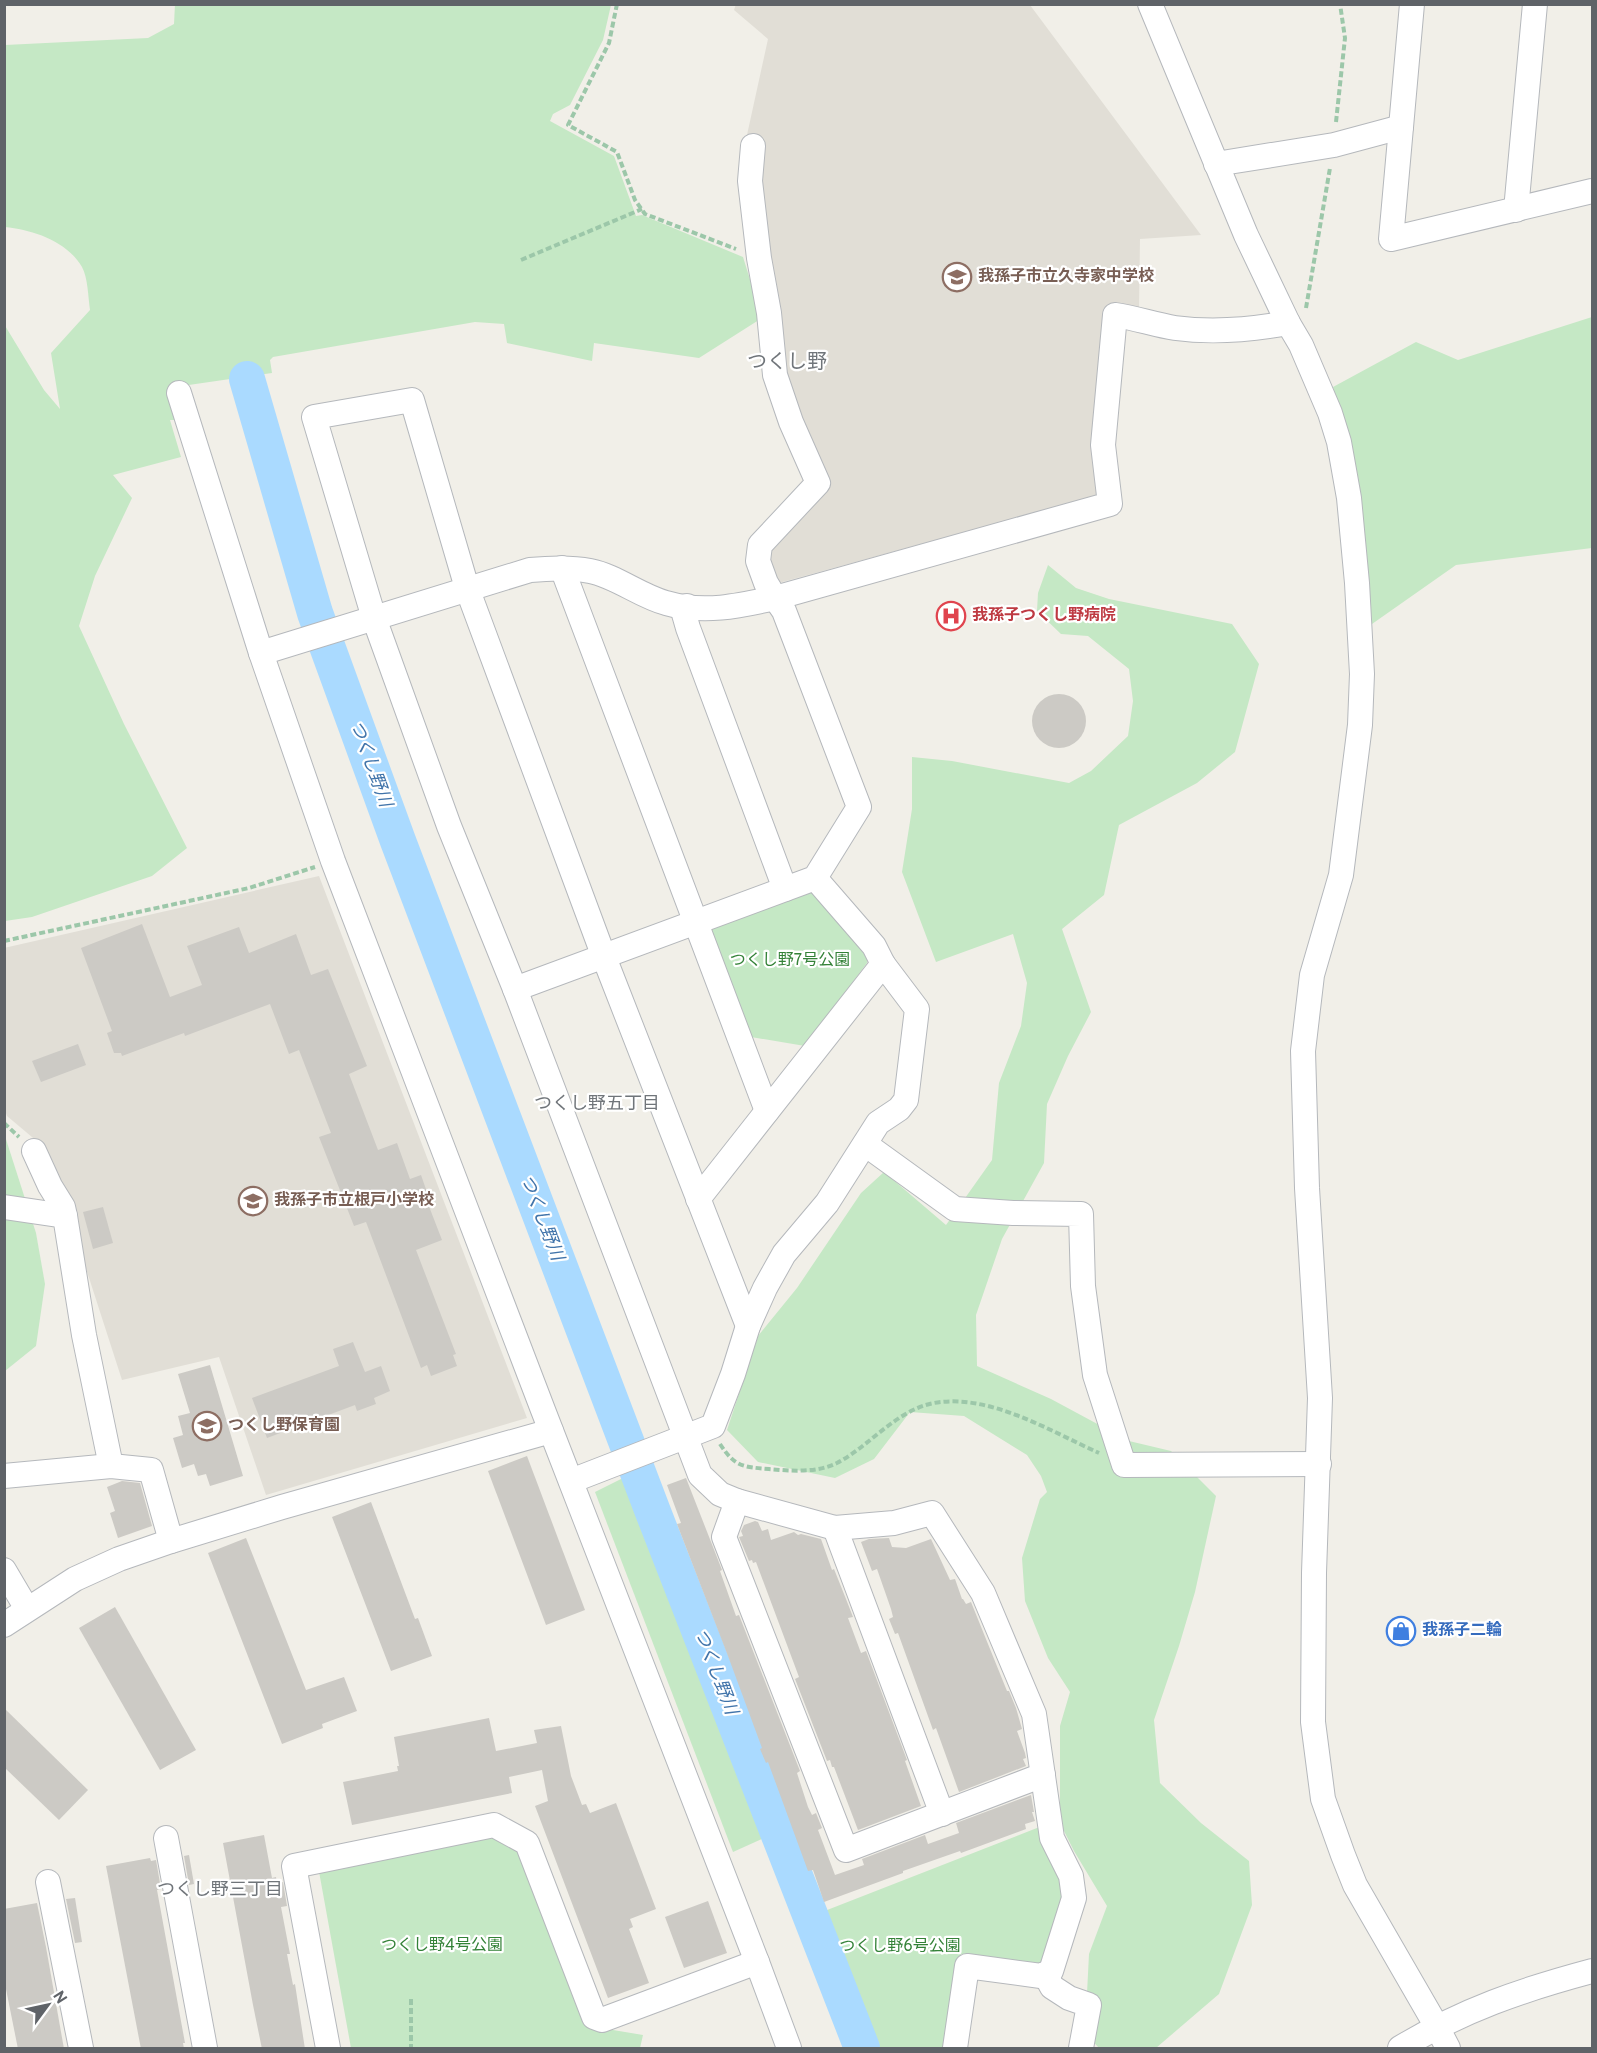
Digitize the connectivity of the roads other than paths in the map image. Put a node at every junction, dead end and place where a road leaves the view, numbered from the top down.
1 (1150, 4) edge
2 (1412, 4) edge
3 (1535, 4) edge
4 (1401, 127) junction
5 (753, 146) dead end
6 (1216, 164) junction
7 (1593, 191) edge
8 (1516, 210) junction
9 (1297, 316) junction
10 (179, 393) dead end
11 (562, 568) junction
12 (467, 588) junction
13 (775, 598) junction
14 (687, 606) junction
15 (374, 618) junction
16 (261, 653) junction
17 (815, 878) junction
18 (785, 889) junction
19 (696, 923) junction
20 (604, 957) junction
21 (883, 964) junction
22 (514, 989) junction
23 (768, 1111) junction
24 (865, 1144) junction
25 (34, 1151) dead end
26 (698, 1199) junction
27 (4, 1207) edge
28 (65, 1216) junction
29 (748, 1326) junction
30 (551, 1431) junction
31 (686, 1436) junction
32 (1319, 1464) junction
33 (111, 1467) junction
34 (4, 1476) edge
35 (571, 1481) junction
36 (737, 1501) junction
37 (835, 1528) junction
38 (171, 1541) junction
39 (4, 1570) edge
40 (27, 1609) junction
41 (4, 1624) edge
42 (1043, 1775) junction
43 (942, 1814) junction
44 (166, 1838) dead end
45 (48, 1882) dead end
46 (757, 1962) junction
47 (1593, 1971) edge
48 (1045, 1974) junction
49 (1437, 2027) junction
50 (81, 2049) edge
51 (205, 2049) edge
52 (328, 2049) edge
53 (789, 2049) edge
54 (955, 2049) edge
55 (1081, 2049) edge
56 (1400, 2049) edge
57 (1448, 2049) edge

1 - 6 street
2 - 4 street
3 - 8 street
4 - 6 street
4 - 8 street
5 - 13 street
6 - 9 street
7 - 8 street
9 - 13 street
9 - 32 street
10 - 16 street
11 - 12 street
11 - 14 street
11 - 19 street
12 - 15 street
12 - 15 street
12 - 20 street
13 - 14 street
13 - 17 street
14 - 18 street
15 - 16 street
15 - 22 street
16 - 30 street
17 - 18 street
17 - 21 street
18 - 19 street
19 - 20 street
19 - 23 street
20 - 22 street
20 - 26 street
21 - 23 street
21 - 24 street
22 - 31 street
23 - 26 street
24 - 29 street
24 - 32 street
25 - 28 street
26 - 29 street
27 - 28 street
28 - 33 street
29 - 31 street
30 - 35 street
30 - 38 street
31 - 35 street
31 - 36 street
32 - 49 street
33 - 34 street
33 - 38 street
35 - 46 street
36 - 37 street
36 - 43 street
37 - 42 street
37 - 43 street
38 - 40 street
39 - 40 street
40 - 41 street
42 - 43 street
42 - 48 street
44 - 51 street
45 - 50 street
46 - 52 street
46 - 53 street
47 - 49 street
48 - 54 street
48 - 55 street
49 - 56 street
49 - 57 street

